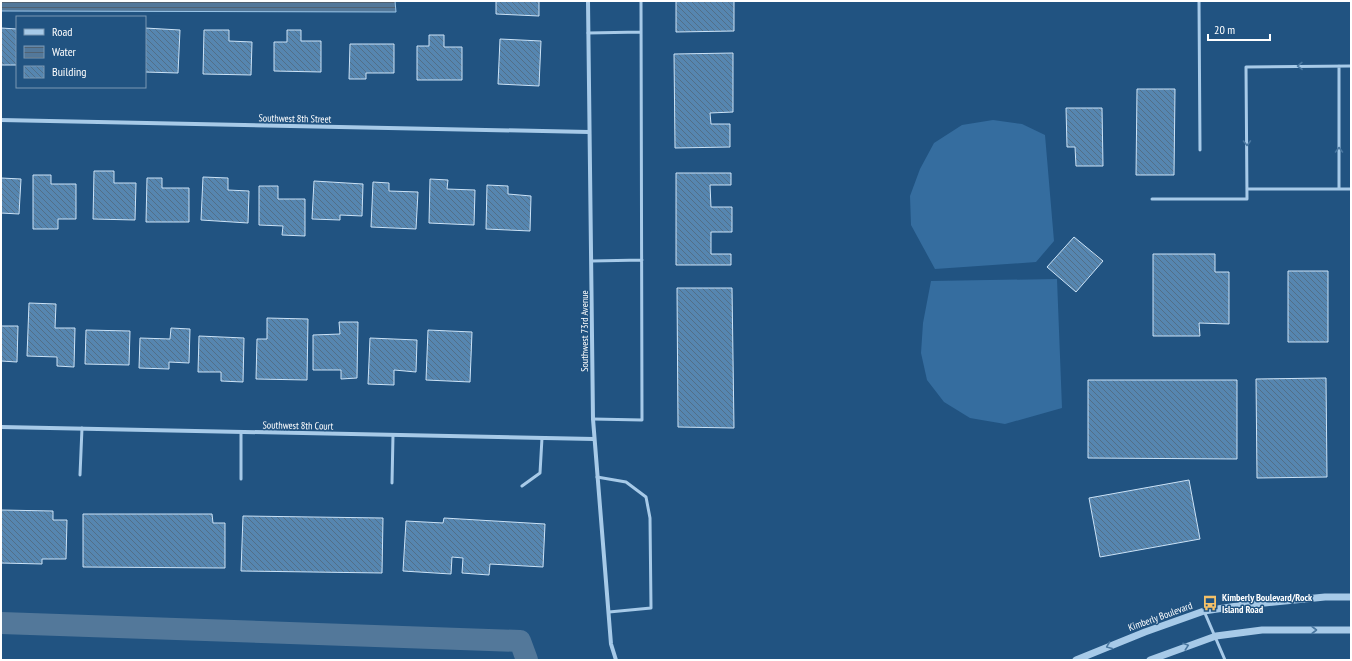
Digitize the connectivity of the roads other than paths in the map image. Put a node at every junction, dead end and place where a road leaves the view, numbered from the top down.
1 (588, 1) edge
2 (641, 1) edge
3 (1199, 1) edge
4 (641, 32) junction
5 (588, 33) junction
6 (1339, 66) junction
7 (1351, 66) edge
8 (1, 120) edge
9 (589, 132) junction
10 (1200, 150) dead end
11 (1247, 189) junction
12 (1339, 189) junction
13 (1351, 189) edge
14 (1152, 200) dead end
15 (592, 260) junction
16 (642, 260) junction
17 (593, 419) junction
18 (1, 427) edge
19 (82, 428) junction
20 (241, 432) junction
21 (393, 435) junction
22 (542, 438) junction
23 (594, 439) junction
24 (80, 475) dead end
25 (597, 477) junction
26 (241, 479) dead end
27 (392, 482) dead end
28 (522, 486) dead end
29 (1351, 597) edge
30 (1204, 611) junction
31 (609, 612) junction
32 (1351, 630) edge
33 (1216, 636) junction
34 (1162, 657) edge
35 (616, 660) edge
36 (1076, 660) edge
37 (1150, 660) edge
38 (1226, 660) edge

1 - 5 street, Southwest 73rd Avenue
2 - 4 lane
3 - 10 lane
4 - 5 lane
4 - 16 lane
5 - 9 street, Southwest 73rd Avenue
6 - 7 lane
6 -> 11 lane
12 -> 6 lane
8 - 9 street, Southwest 8th Street
9 - 15 street, Southwest 73rd Avenue
11 - 12 lane
11 - 14 lane
12 - 13 lane
15 - 16 lane
15 - 17 street, Southwest 73rd Avenue
16 - 17 lane
17 - 23 street, Southwest 73rd Avenue
18 - 19 street, Southwest 8th Court
19 - 20 street, Southwest 8th Court
19 - 24 lane
20 - 21 street, Southwest 8th Court
20 - 26 lane
21 - 22 street, Southwest 8th Court
21 - 27 lane
22 - 23 street, Southwest 8th Court
22 - 28 lane
23 - 25 street, Southwest 73rd Avenue
25 - 31 street, Southwest 73rd Avenue
25 - 31 lane
29 - 30 street, Kimberly Boulevard
30 - 33 lane
30 -> 36 street, Kimberly Boulevard
31 - 35 street, Southwest 73rd Avenue
33 -> 32 street
34 -> 33 street
33 - 38 lane
34 - 37 street

